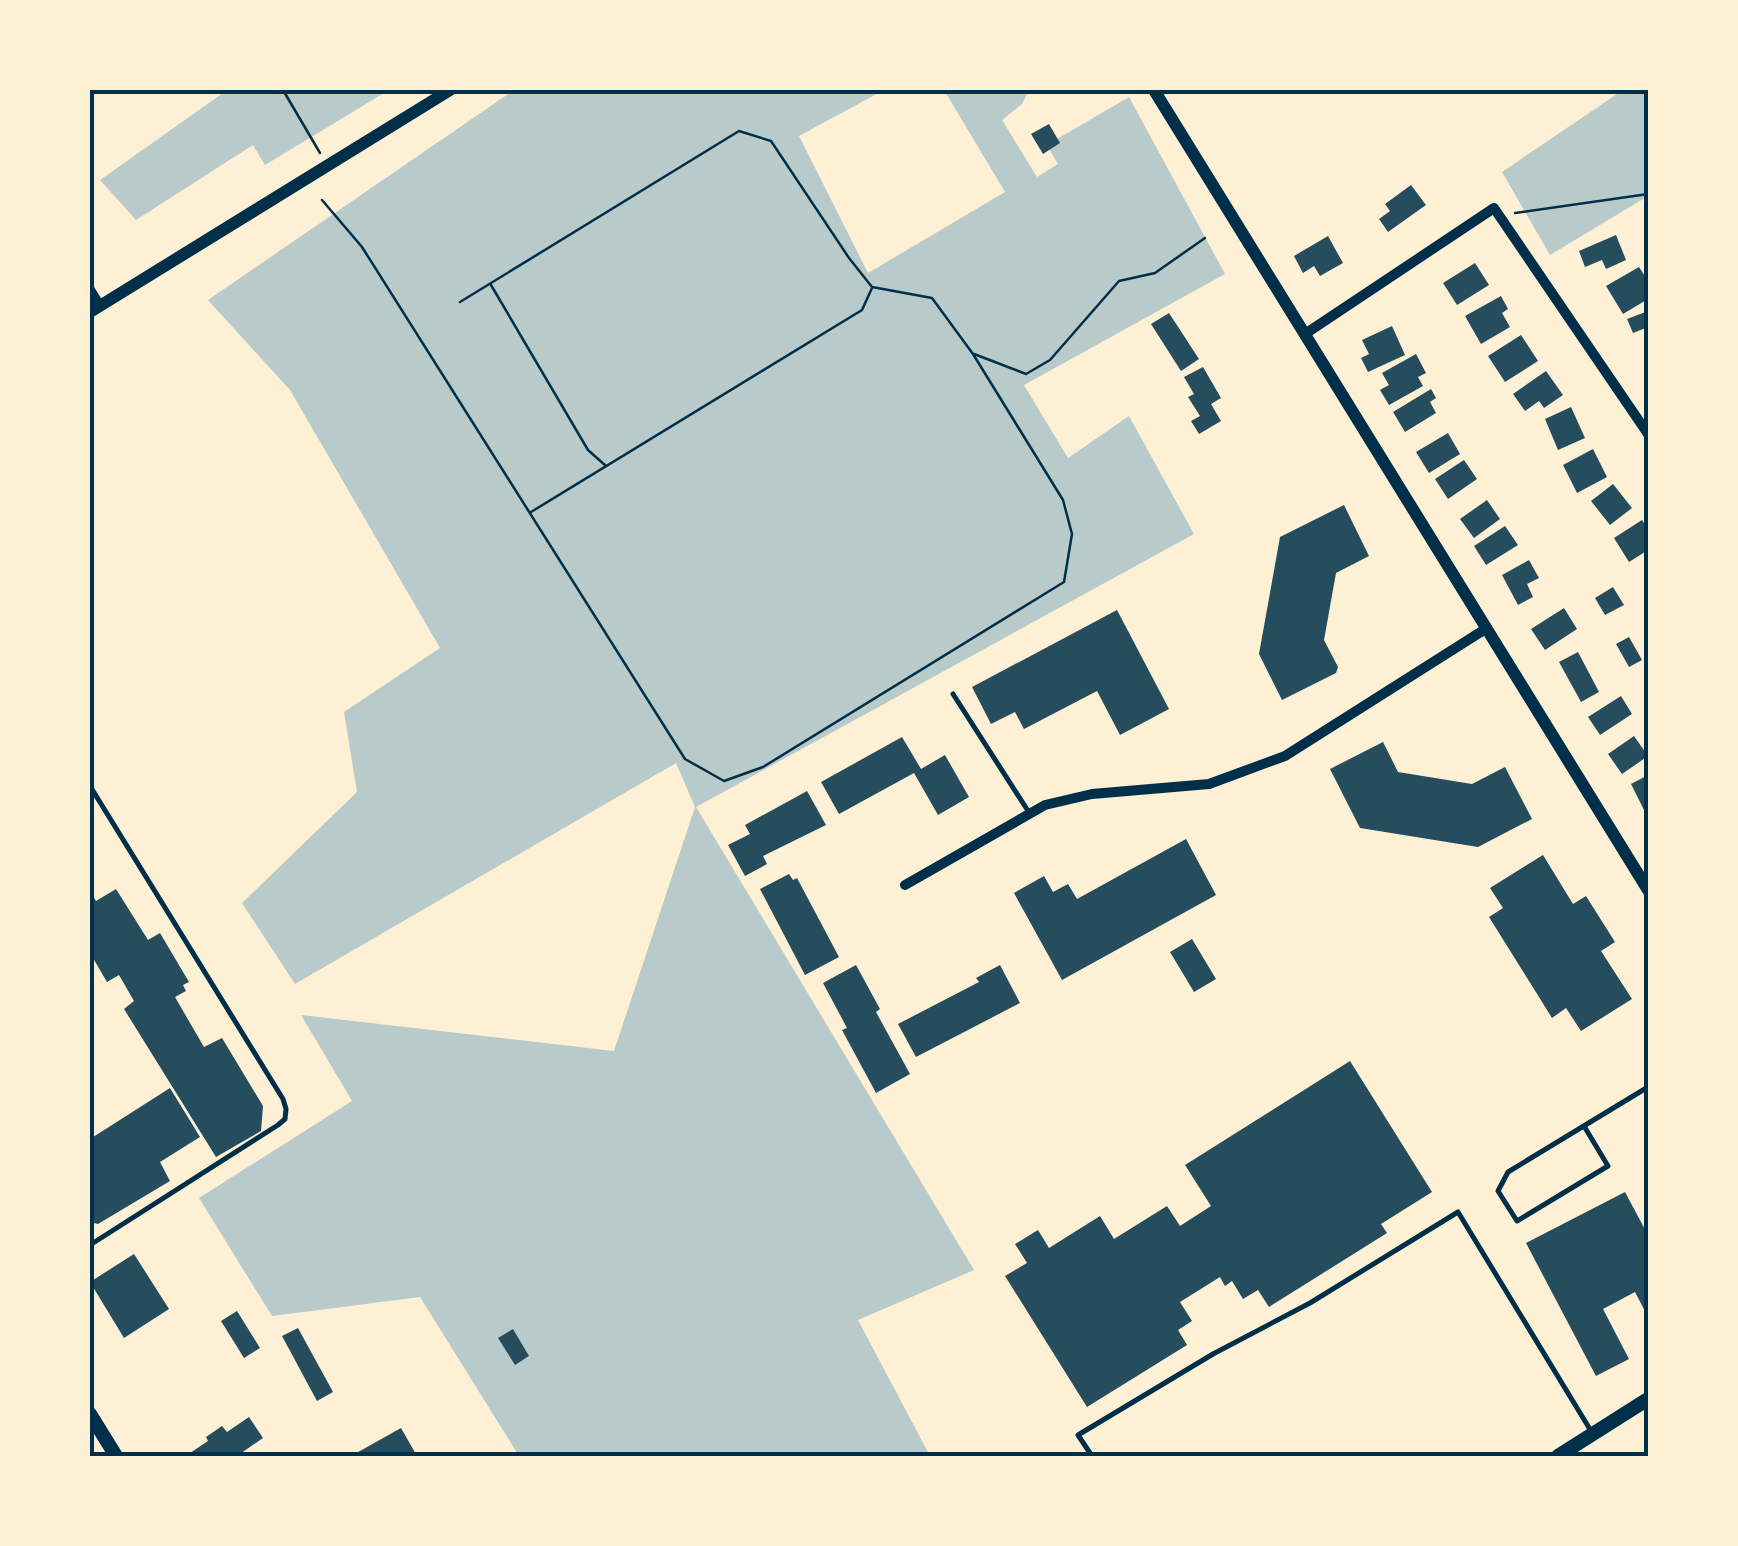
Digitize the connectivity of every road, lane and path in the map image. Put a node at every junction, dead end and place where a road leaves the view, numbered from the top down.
1 (283, 90) edge
2 (450, 90) edge
3 (1154, 90) edge
4 (326, 167) junction
5 (1648, 194) edge
6 (322, 200) dead end
7 (1496, 212) junction
8 (1205, 238) dead end
9 (490, 284) junction
10 (872, 287) junction
11 (90, 290) edge
12 (460, 302) dead end
13 (95, 309) edge
14 (1305, 334) junction
15 (973, 354) junction
16 (1648, 434) edge
17 (606, 466) junction
18 (530, 513) junction
19 (1486, 628) junction
20 (953, 694) dead end
21 (90, 786) edge
22 (1030, 814) junction
23 (905, 885) dead end
24 (1648, 890) edge
25 (1648, 1087) edge
26 (1584, 1126) junction
27 (90, 1244) edge
28 (1648, 1398) edge
29 (90, 1414) edge
30 (1592, 1433) junction
31 (116, 1456) edge
32 (1092, 1456) edge
33 (1558, 1456) edge

1 - 4 path
2 - 4 street
3 - 14 street
4 - 13 street
5 - 7 path
6 - 18 path
7 - 14 street
7 - 16 street
8 - 15 path
9 - 10 path
9 - 12 path
9 - 17 path
10 - 15 path
10 - 17 path
11 - 13 street
14 - 19 street
15 - 18 path
17 - 18 path
19 - 22 street
19 - 24 street
20 - 22 lane
21 - 27 lane
22 - 23 street
25 - 26 lane
26 - 26 lane
28 - 30 main road
29 - 31 main road
30 - 32 lane
30 - 33 main road

